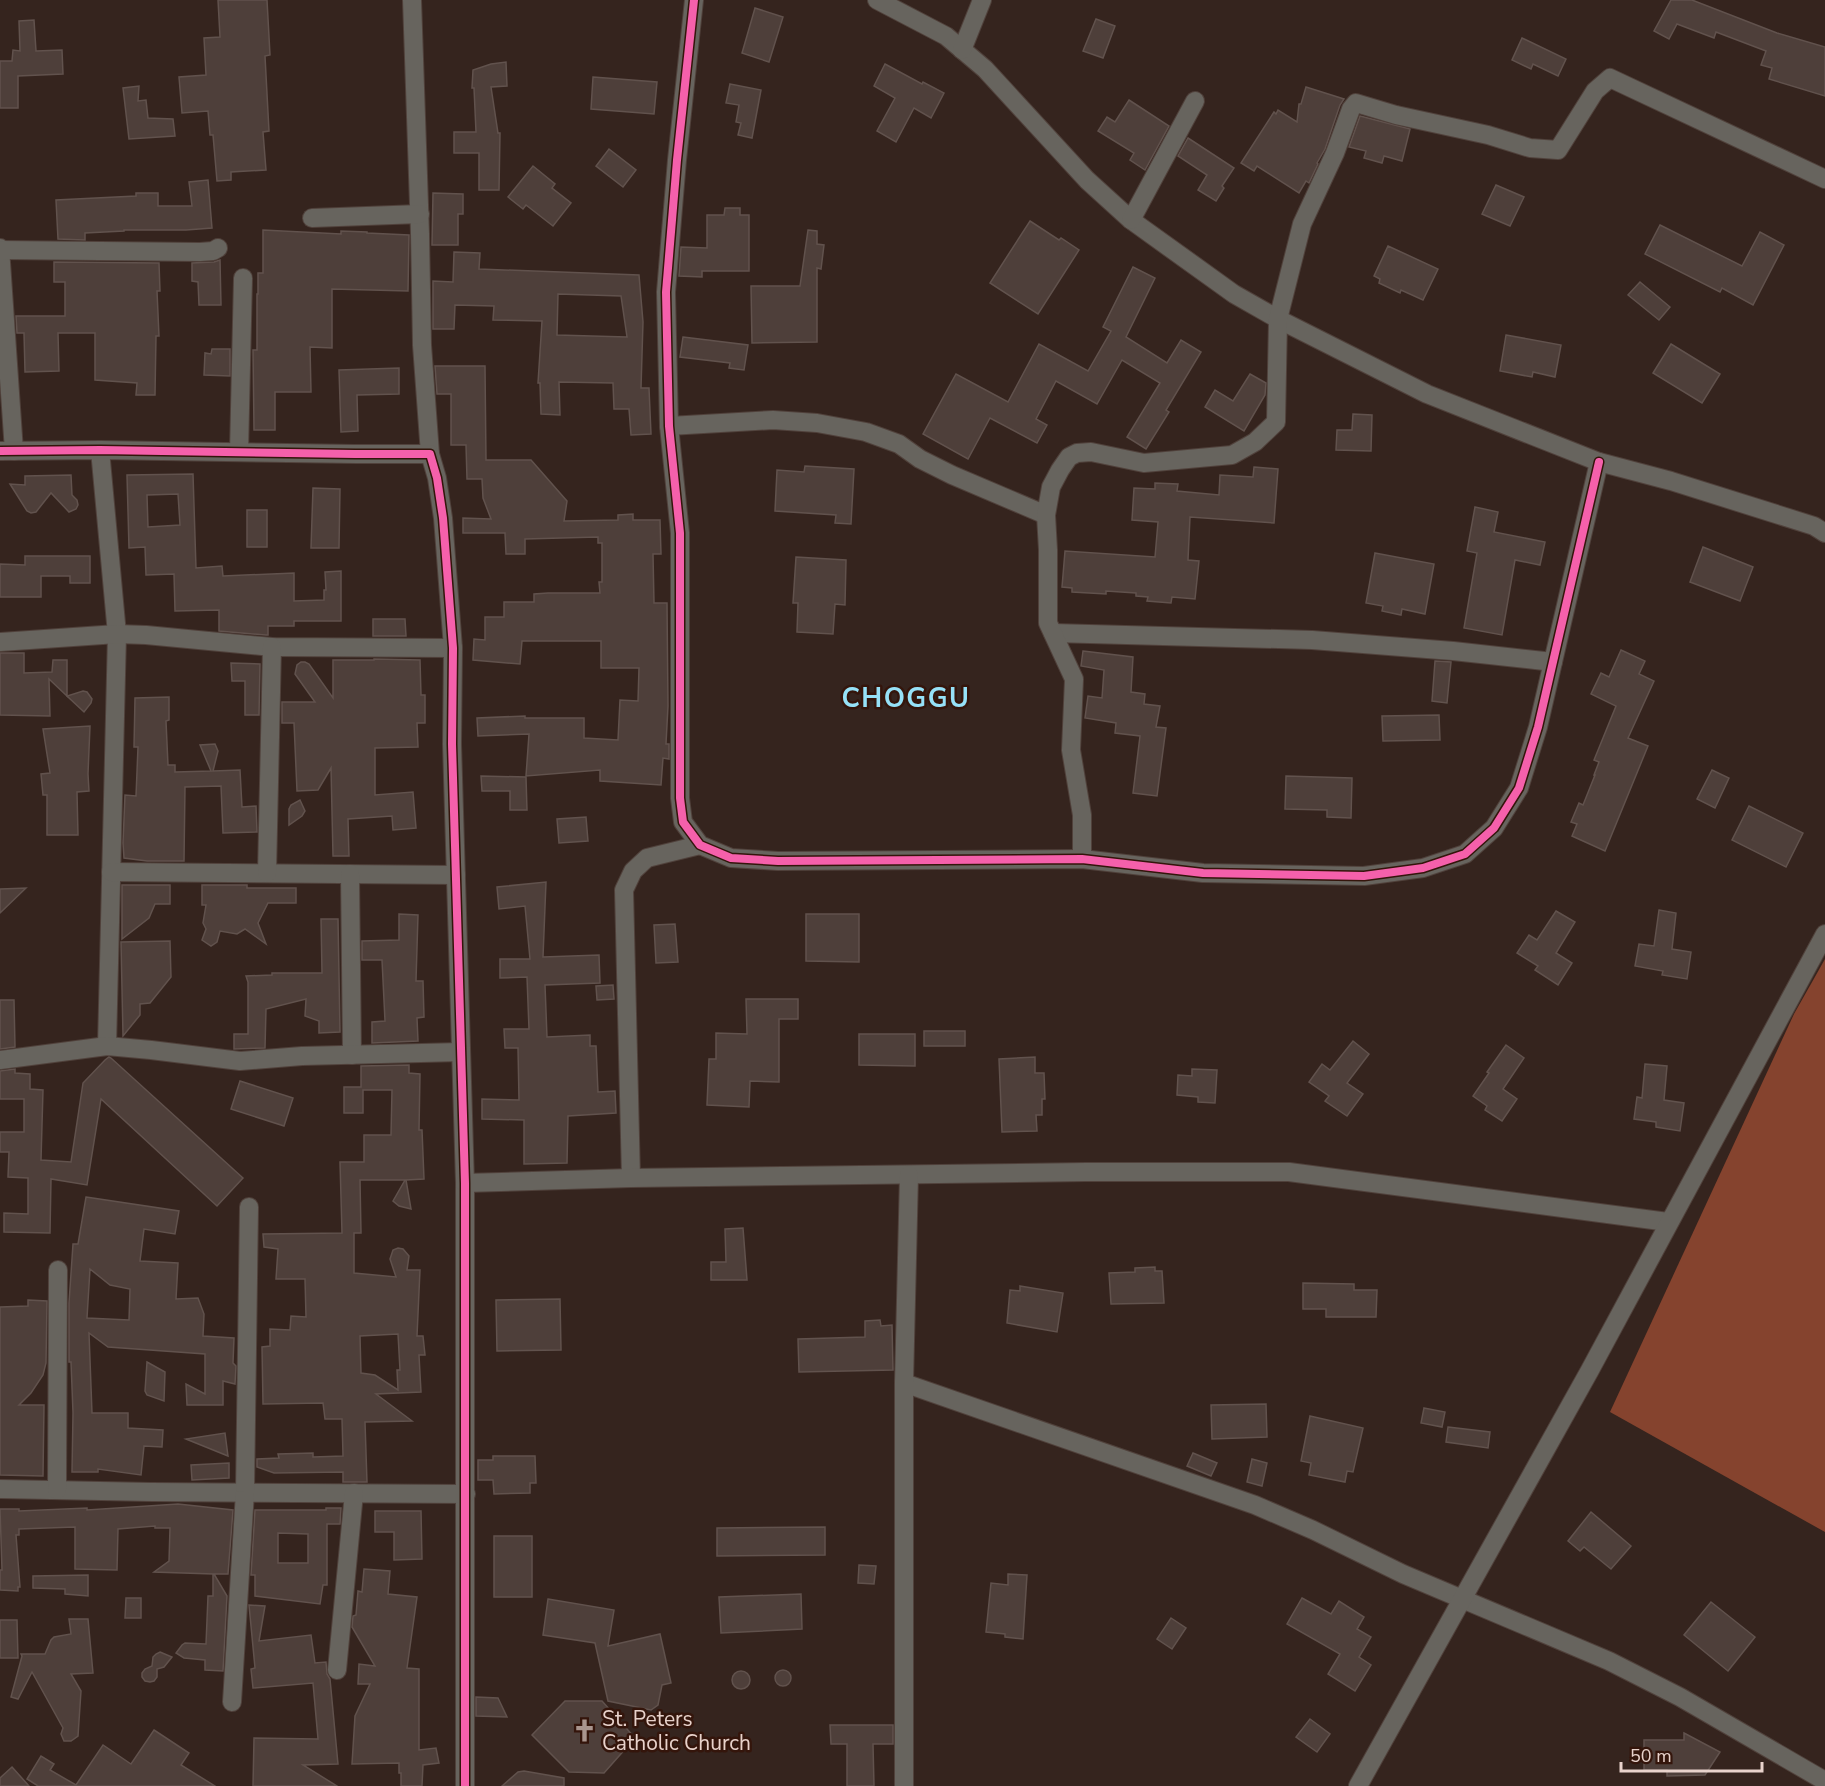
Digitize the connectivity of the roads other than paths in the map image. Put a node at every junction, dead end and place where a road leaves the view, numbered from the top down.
1 (412, 0) edge
2 (694, 0) edge
3 (877, 0) edge
4 (982, 0) edge
5 (962, 50) junction
6 (1195, 101) dead end
7 (1825, 179) edge
8 (420, 214) junction
9 (312, 218) dead end
10 (1131, 220) junction
11 (218, 248) dead end
12 (0, 249) edge
13 (243, 278) dead end
14 (1278, 319) junction
15 (669, 426) junction
16 (100, 450) junction
17 (7, 451) edge
18 (238, 452) junction
19 (430, 454) junction
20 (1599, 462) junction
21 (1046, 515) junction
22 (1825, 533) edge
23 (1053, 633) junction
24 (117, 634) junction
25 (0, 642) edge
26 (272, 647) junction
27 (453, 648) junction
28 (1553, 662) junction
29 (700, 845) junction
30 (1082, 860) junction
31 (111, 872) junction
32 (267, 873) junction
33 (350, 874) junction
34 (456, 875) junction
35 (1825, 934) edge
36 (107, 1046) junction
37 (461, 1052) junction
38 (352, 1055) junction
39 (0, 1060) edge
40 (909, 1175) junction
41 (631, 1178) junction
42 (465, 1183) junction
43 (249, 1208) dead end
44 (1668, 1222) junction
45 (58, 1270) dead end
46 (904, 1383) junction
47 (0, 1489) edge
48 (57, 1490) junction
49 (245, 1492) junction
50 (354, 1493) junction
51 (466, 1494) junction
52 (1463, 1599) junction
53 (337, 1670) dead end
54 (232, 1701) dead end
55 (1825, 1781) edge
56 (465, 1786) edge
57 (904, 1786) edge
58 (1358, 1786) edge

1 - 8 street
2 - 15 street
3 - 5 street
4 - 5 street
5 - 10 street
6 - 10 street
7 - 14 street
8 - 9 street
8 - 19 street
10 - 14 street
11 - 12 street
12 - 17 street
13 - 18 street
14 - 20 street
14 - 21 street
15 - 21 street
15 - 29 street
16 - 17 street
16 - 18 street
16 - 24 street
18 - 19 street
19 - 27 street
20 - 22 street
20 - 28 street
21 - 23 street
23 - 28 street
23 - 30 street
24 - 25 street
24 - 26 street
24 - 31 street
26 - 27 street
26 - 32 street
27 - 34 street
28 - 30 street
29 - 30 street
29 - 41 street
31 - 32 street
31 - 36 street
32 - 33 street
33 - 34 street
33 - 38 street
34 - 37 street
35 - 44 street
36 - 38 street
36 - 39 street
37 - 38 street
37 - 42 street
40 - 41 street
40 - 44 street
40 - 46 street
41 - 42 street
42 - 51 street
43 - 49 street
44 - 52 street
45 - 48 street
46 - 52 street
46 - 57 street
47 - 48 street
48 - 49 street
49 - 50 street
49 - 54 street
50 - 51 street
50 - 53 street
51 - 56 street
52 - 55 street
52 - 58 street

